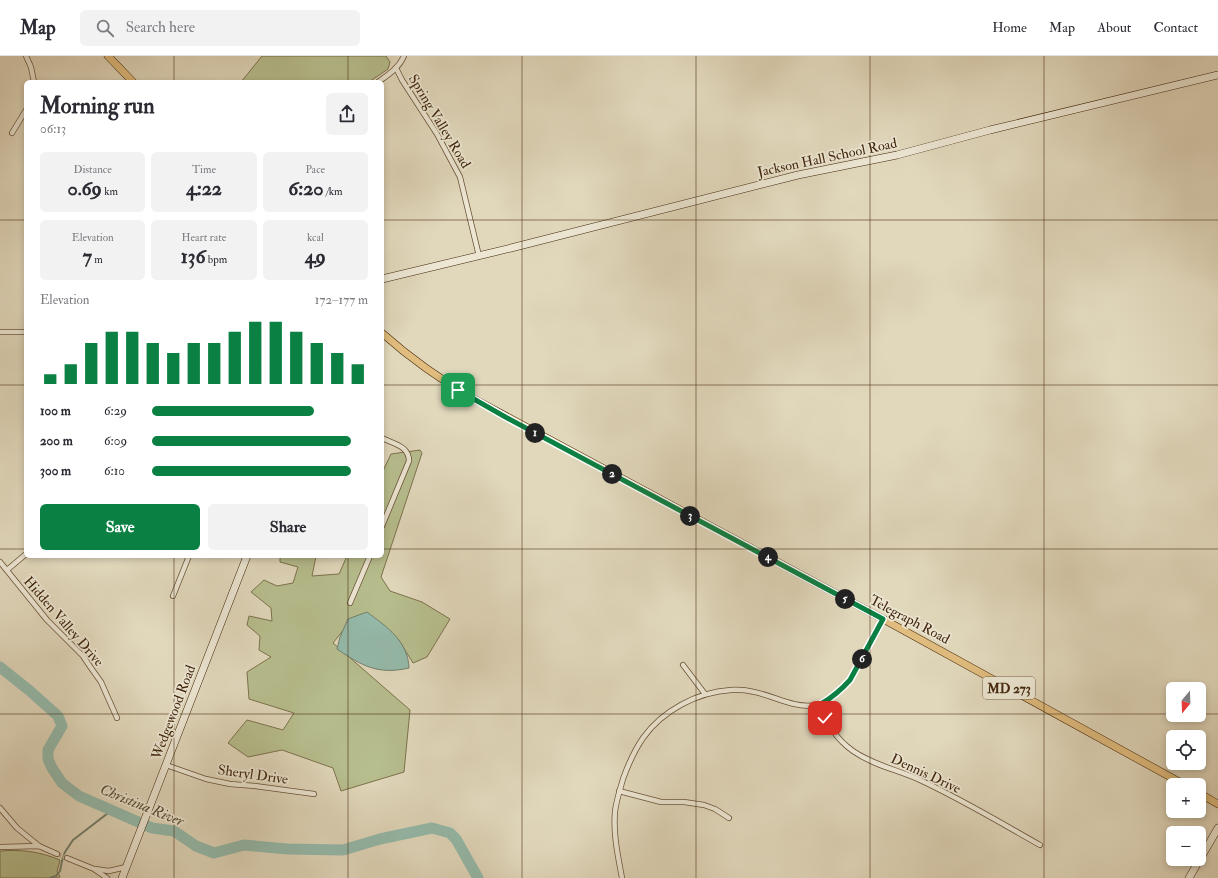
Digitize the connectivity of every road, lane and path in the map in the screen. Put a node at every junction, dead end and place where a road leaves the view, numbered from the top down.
1 (26, 56) edge
2 (108, 56) edge
3 (404, 56) edge
4 (396, 68) junction
5 (1218, 75) edge
6 (34, 80) edge
7 (131, 80) edge
8 (381, 80) edge
9 (24, 113) edge
10 (12, 133) dead end
11 (479, 256) junction
12 (384, 279) edge
13 (0, 332) edge
14 (24, 332) edge
15 (384, 335) edge
16 (384, 439) edge
17 (384, 521) edge
18 (24, 556) edge
19 (188, 558) edge
20 (246, 558) edge
21 (369, 558) edge
22 (0, 562) edge
23 (7, 570) junction
24 (173, 596) dead end
25 (350, 603) dead end
26 (883, 619) junction
27 (683, 665) dead end
28 (705, 694) junction
29 (821, 704) junction
30 (118, 718) dead end
31 (166, 765) junction
32 (1172, 778) edge
33 (619, 791) junction
34 (314, 794) dead end
35 (1206, 797) edge
36 (1218, 804) edge
37 (0, 808) edge
38 (729, 818) dead end
39 (1218, 828) edge
40 (1040, 845) dead end
41 (38, 846) junction
42 (0, 847) edge
43 (57, 854) tunnel mouth
44 (67, 858) tunnel mouth
45 (126, 867) junction
46 (94, 869) junction
47 (107, 878) edge
48 (122, 878) edge
49 (622, 878) edge
50 (1189, 878) edge

1 - 6 street
2 - 7 main road
3 - 4 street
4 - 8 street
4 - 11 street, Spring Valley Road
5 - 11 street, Jackson Hall School Road
9 - 10 street
11 - 12 street, Jackson Hall School Road
13 - 14 street
15 - 26 main road, Telegraph Road / MD 273
16 - 17 street
18 - 23 street
19 - 24 street
20 - 31 street, Wedgewood Road
21 - 25 street
22 - 23 street, Hidden Valley Drive
23 - 30 street, Hidden Valley Drive
26 - 29 street
26 - 32 main road, Telegraph Road / MD 273
27 - 28 street
28 - 29 street
28 - 33 street
29 - 40 street, Dennis Drive
31 - 34 street, Sheryl Drive
31 - 45 street, Wedgewood Road
33 - 38 street
33 - 49 street
35 - 36 main road
37 - 41 street
39 - 50 street
41 - 42 street
41 - 43 street
44 - 46 street
45 - 46 street
45 - 48 street, Wedgewood Road
46 - 47 street

